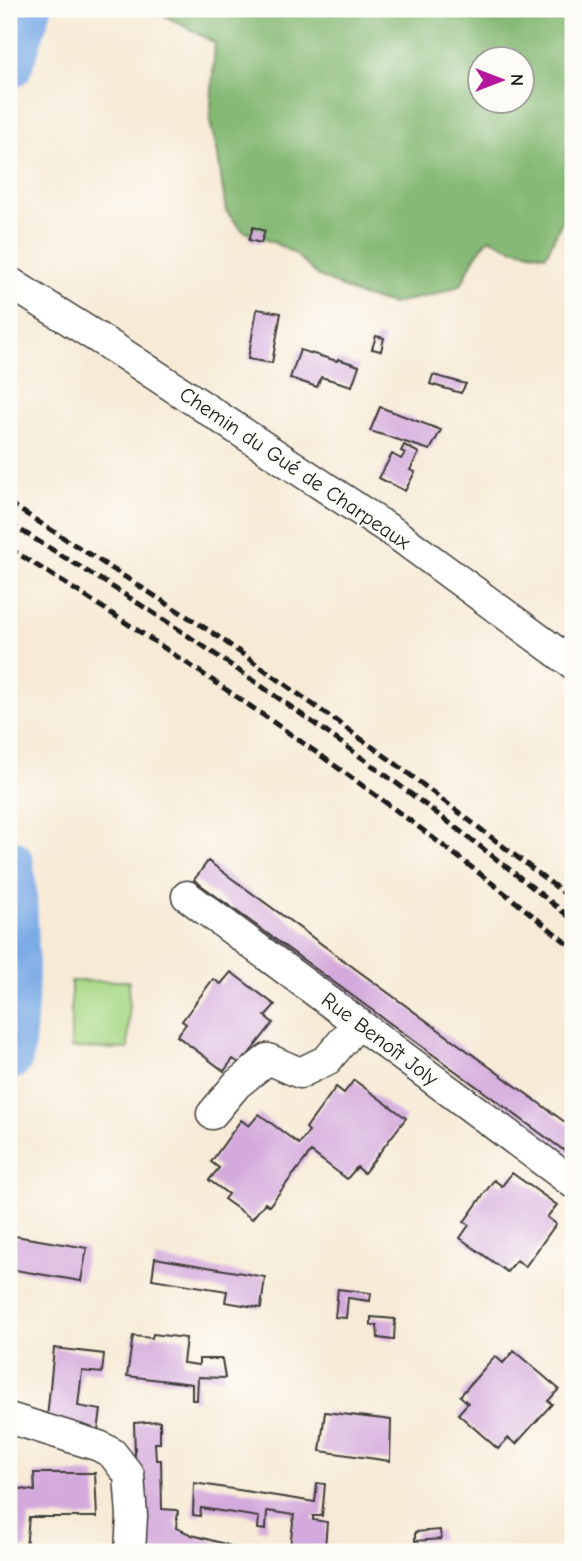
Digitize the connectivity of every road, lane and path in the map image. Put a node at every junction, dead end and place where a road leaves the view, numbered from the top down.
1 (9, 282) edge
2 (573, 664) edge
3 (187, 896) dead end
4 (358, 1023) junction
5 (212, 1114) dead end
6 (573, 1183) edge
7 (9, 1418) edge
8 (130, 1552) edge

1 - 2 street, Chemin du Gué de Charpeaux
3 - 4 street, Rue Benoît Joly
4 - 5 street
4 - 6 street, Rue Benoît Joly
7 - 8 street

